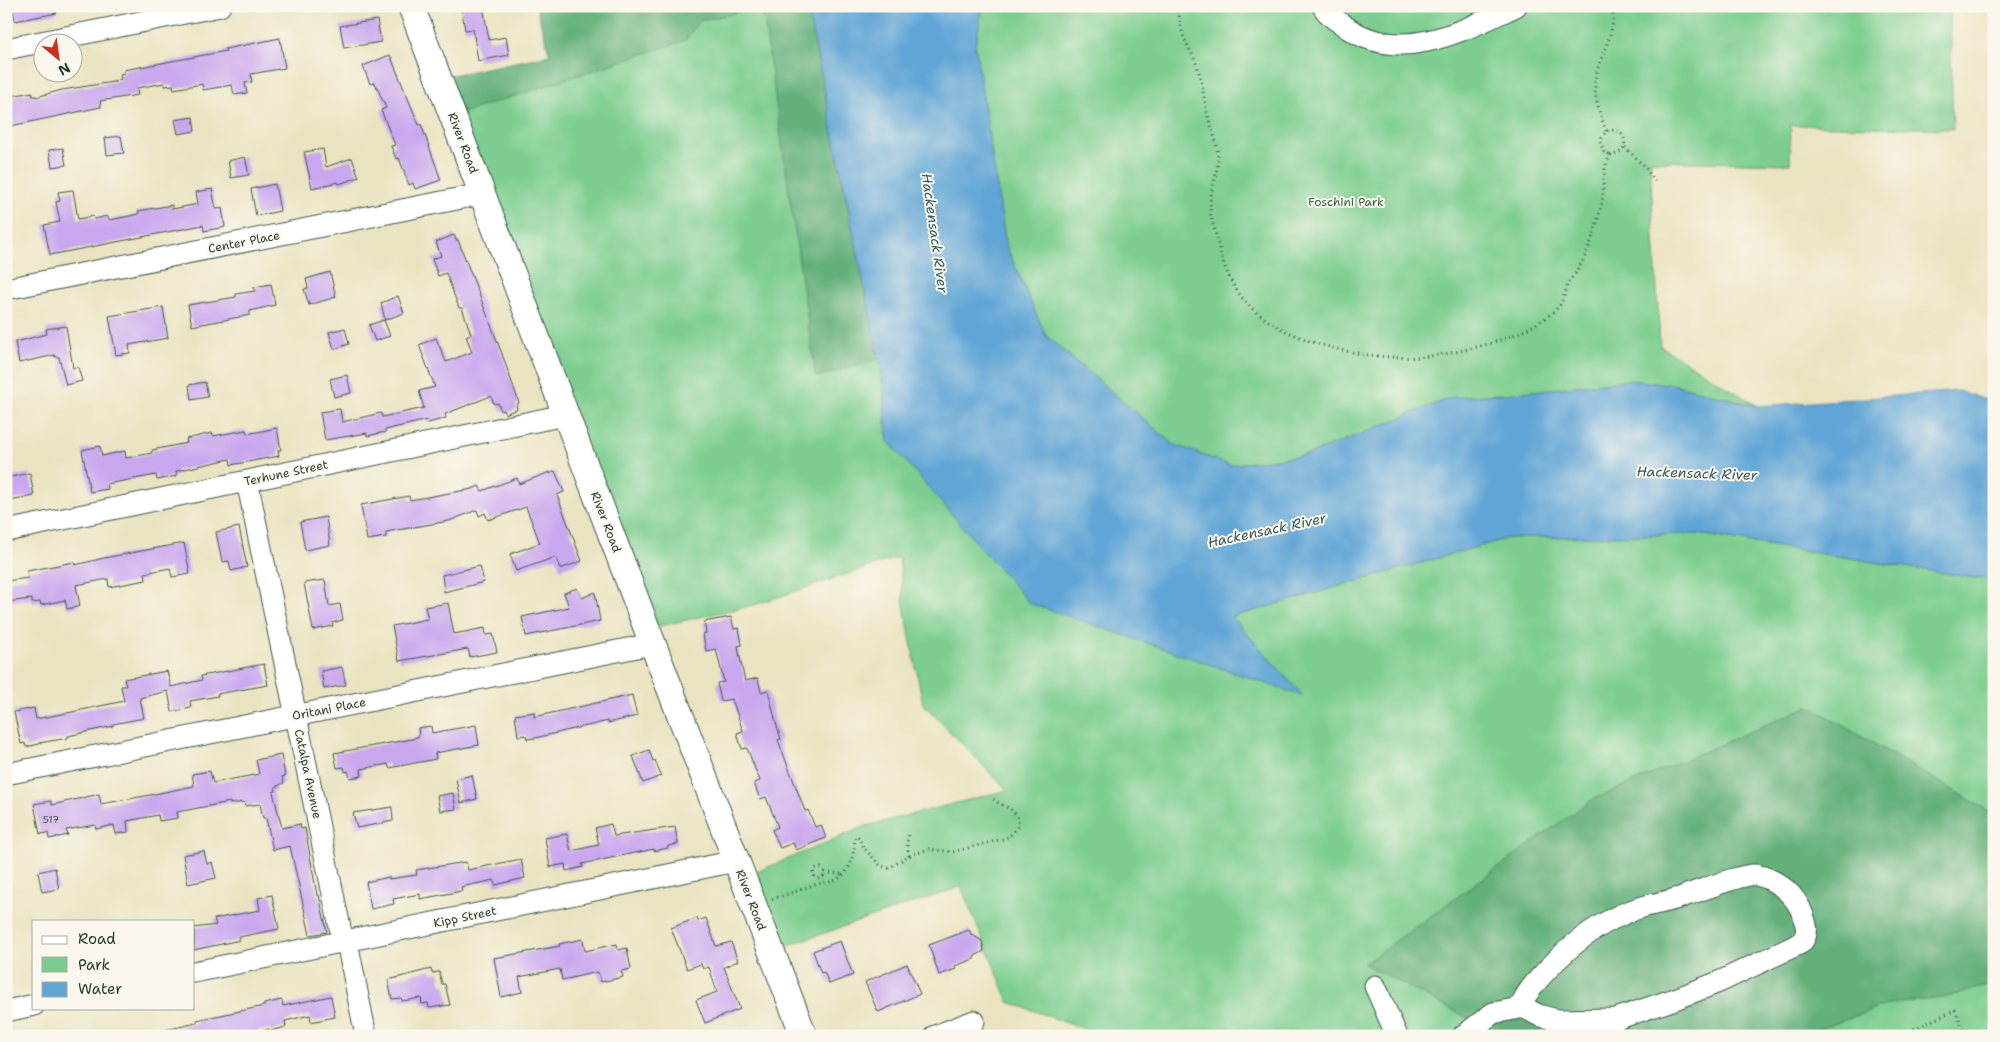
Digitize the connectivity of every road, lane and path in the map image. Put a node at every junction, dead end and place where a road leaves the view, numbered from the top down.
1 (220, 6) edge
2 (411, 6) edge
3 (1178, 6) edge
4 (1323, 6) edge
5 (1516, 6) edge
6 (1612, 6) edge
7 (6, 49) edge
8 (1606, 131) junction
9 (1624, 147) junction
10 (1611, 155) junction
11 (1655, 181) dead end
12 (482, 194) junction
13 (6, 289) edge
14 (565, 415) junction
15 (247, 481) junction
16 (6, 531) edge
17 (652, 644) junction
18 (296, 715) junction
19 (6, 774) edge
20 (992, 798) dead end
21 (910, 833) dead end
22 (909, 856) junction
23 (736, 861) junction
24 (824, 873) junction
25 (843, 874) junction
26 (818, 879) junction
27 (819, 884) junction
28 (753, 906) junction
29 (343, 942) junction
30 (195, 972) edge
31 (1376, 986) dead end
32 (32, 1005) edge
33 (1520, 1008) junction
34 (6, 1011) edge
35 (974, 1021) dead end
36 (1994, 1026) edge
37 (366, 1036) edge
38 (804, 1036) edge
39 (936, 1036) edge
40 (1397, 1036) edge
41 (1463, 1036) edge
42 (1914, 1036) edge
43 (1966, 1036) edge
44 (1972, 1036) edge

1 - 7 street
2 - 12 main road, River Road
3 - 10 path
4 - 5 street
6 - 8 path
8 - 9 path
8 - 10 path
9 - 10 path
9 - 11 path
12 - 13 street, Center Place
12 - 14 main road, River Road
14 - 15 street, Terhune Street
14 - 17 main road, River Road
15 - 16 street, Terhune Street
15 - 18 street, Catalpa Avenue
17 - 18 street, Oritani Place
17 - 23 main road, River Road
18 - 19 street, Oritani Place
18 - 29 street, Catalpa Avenue
20 - 22 path
21 - 22 path
22 - 25 path
23 - 28 main road, River Road
23 - 29 street, Kipp Street
24 - 25 path
24 - 26 path
24 - 26 path
25 - 27 path
26 - 27 path
27 - 28 path
28 - 38 main road, River Road
29 - 30 street, Kipp Street
29 - 37 street, Catalpa Avenue
31 - 40 street
32 - 34 street
33 - 33 street
33 - 41 street
35 - 39 street
36 - 44 path
42 - 43 path

